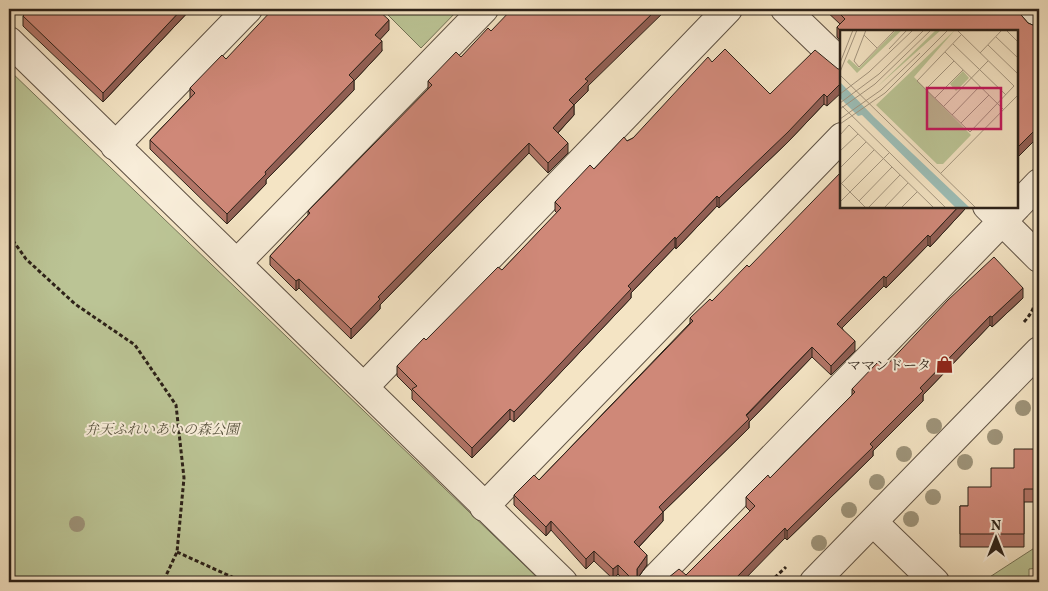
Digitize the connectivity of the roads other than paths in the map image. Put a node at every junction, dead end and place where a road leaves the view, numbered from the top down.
1 (248, 9) edge
2 (484, 9) edge
3 (728, 9) edge
4 (785, 9) edge
5 (1027, 9) edge
6 (1039, 21) edge
7 (9, 41) edge
8 (840, 62) edge
9 (840, 139) edge
10 (115, 146) junction
11 (1039, 182) edge
12 (1018, 200) edge
13 (1006, 210) edge
14 (1039, 258) edge
15 (237, 263) junction
16 (1039, 351) edge
17 (364, 387) junction
18 (484, 507) junction
19 (873, 522) junction
20 (924, 579) edge
21 (563, 582) edge
22 (652, 582) edge
23 (814, 582) edge

1 - 10 street
2 - 15 street
3 - 17 street
4 - 8 street
5 - 6 street
7 - 10 street
9 - 18 street
10 - 15 street
11 - 12 street
13 - 14 street
13 - 22 street
15 - 17 street
16 - 19 street
17 - 18 street
18 - 21 street
19 - 20 street
19 - 23 street

